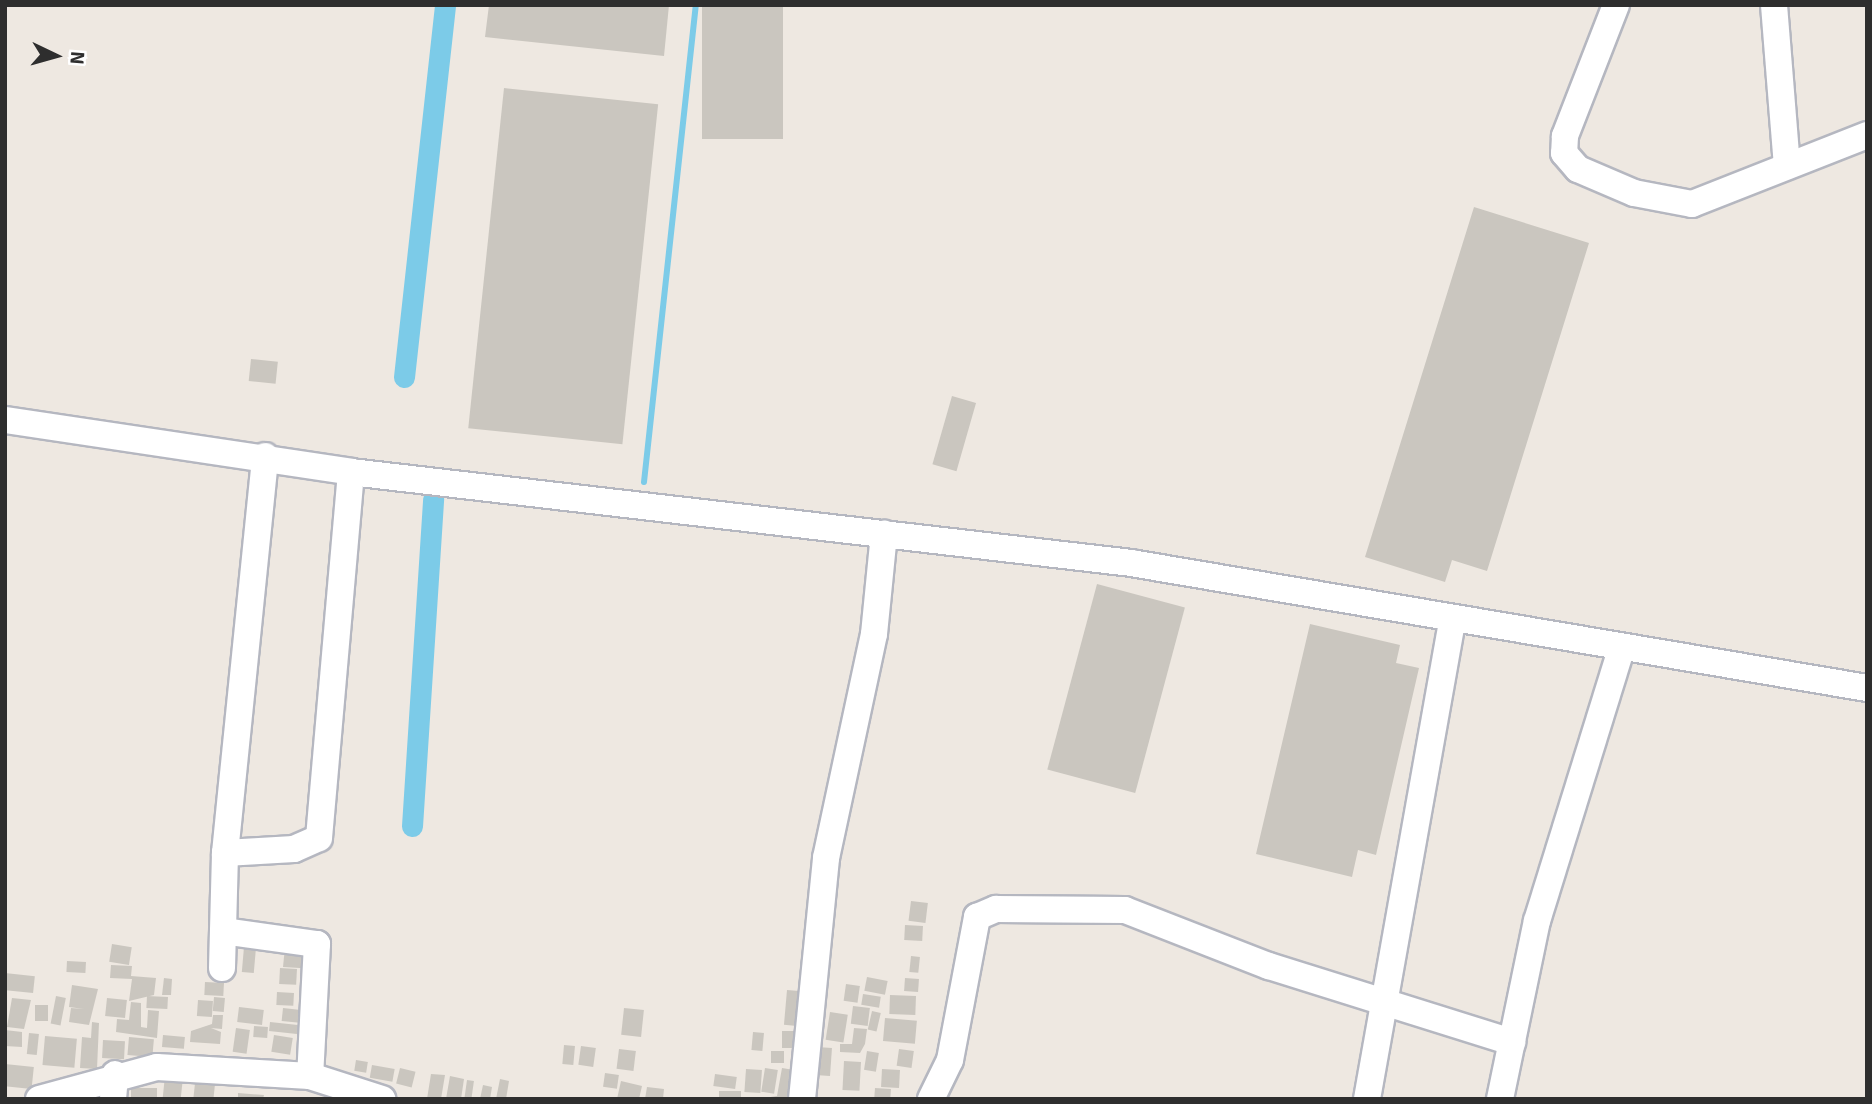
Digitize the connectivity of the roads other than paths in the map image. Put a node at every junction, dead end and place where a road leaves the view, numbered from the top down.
1 (1616, 5) edge
2 (1774, 5) edge
3 (1867, 135) edge
4 (1787, 165) junction
5 (5, 420) edge
6 (265, 456) junction
7 (351, 472) junction
8 (884, 533) junction
9 (1452, 622) junction
10 (1621, 649) junction
11 (1867, 688) edge
12 (225, 853) junction
13 (223, 931) junction
14 (222, 968) dead end
15 (1385, 1000) junction
16 (1512, 1042) junction
17 (310, 1076) junction
18 (114, 1086) edge
19 (39, 1099) edge
20 (382, 1099) edge
21 (802, 1099) edge
22 (931, 1099) edge
23 (1367, 1099) edge
24 (1500, 1099) edge

1 - 4 street
2 - 4 street
3 - 4 street
5 - 6 street
6 - 7 street
6 - 12 street
7 - 8 street
7 - 12 street
8 - 9 street
8 - 21 street
9 - 10 street
9 - 15 street
10 - 11 street
10 - 16 street
12 - 13 street
13 - 14 street
13 - 17 street
15 - 16 street
15 - 22 street
15 - 23 street
16 - 24 street
17 - 18 street
17 - 20 street
18 - 19 street

